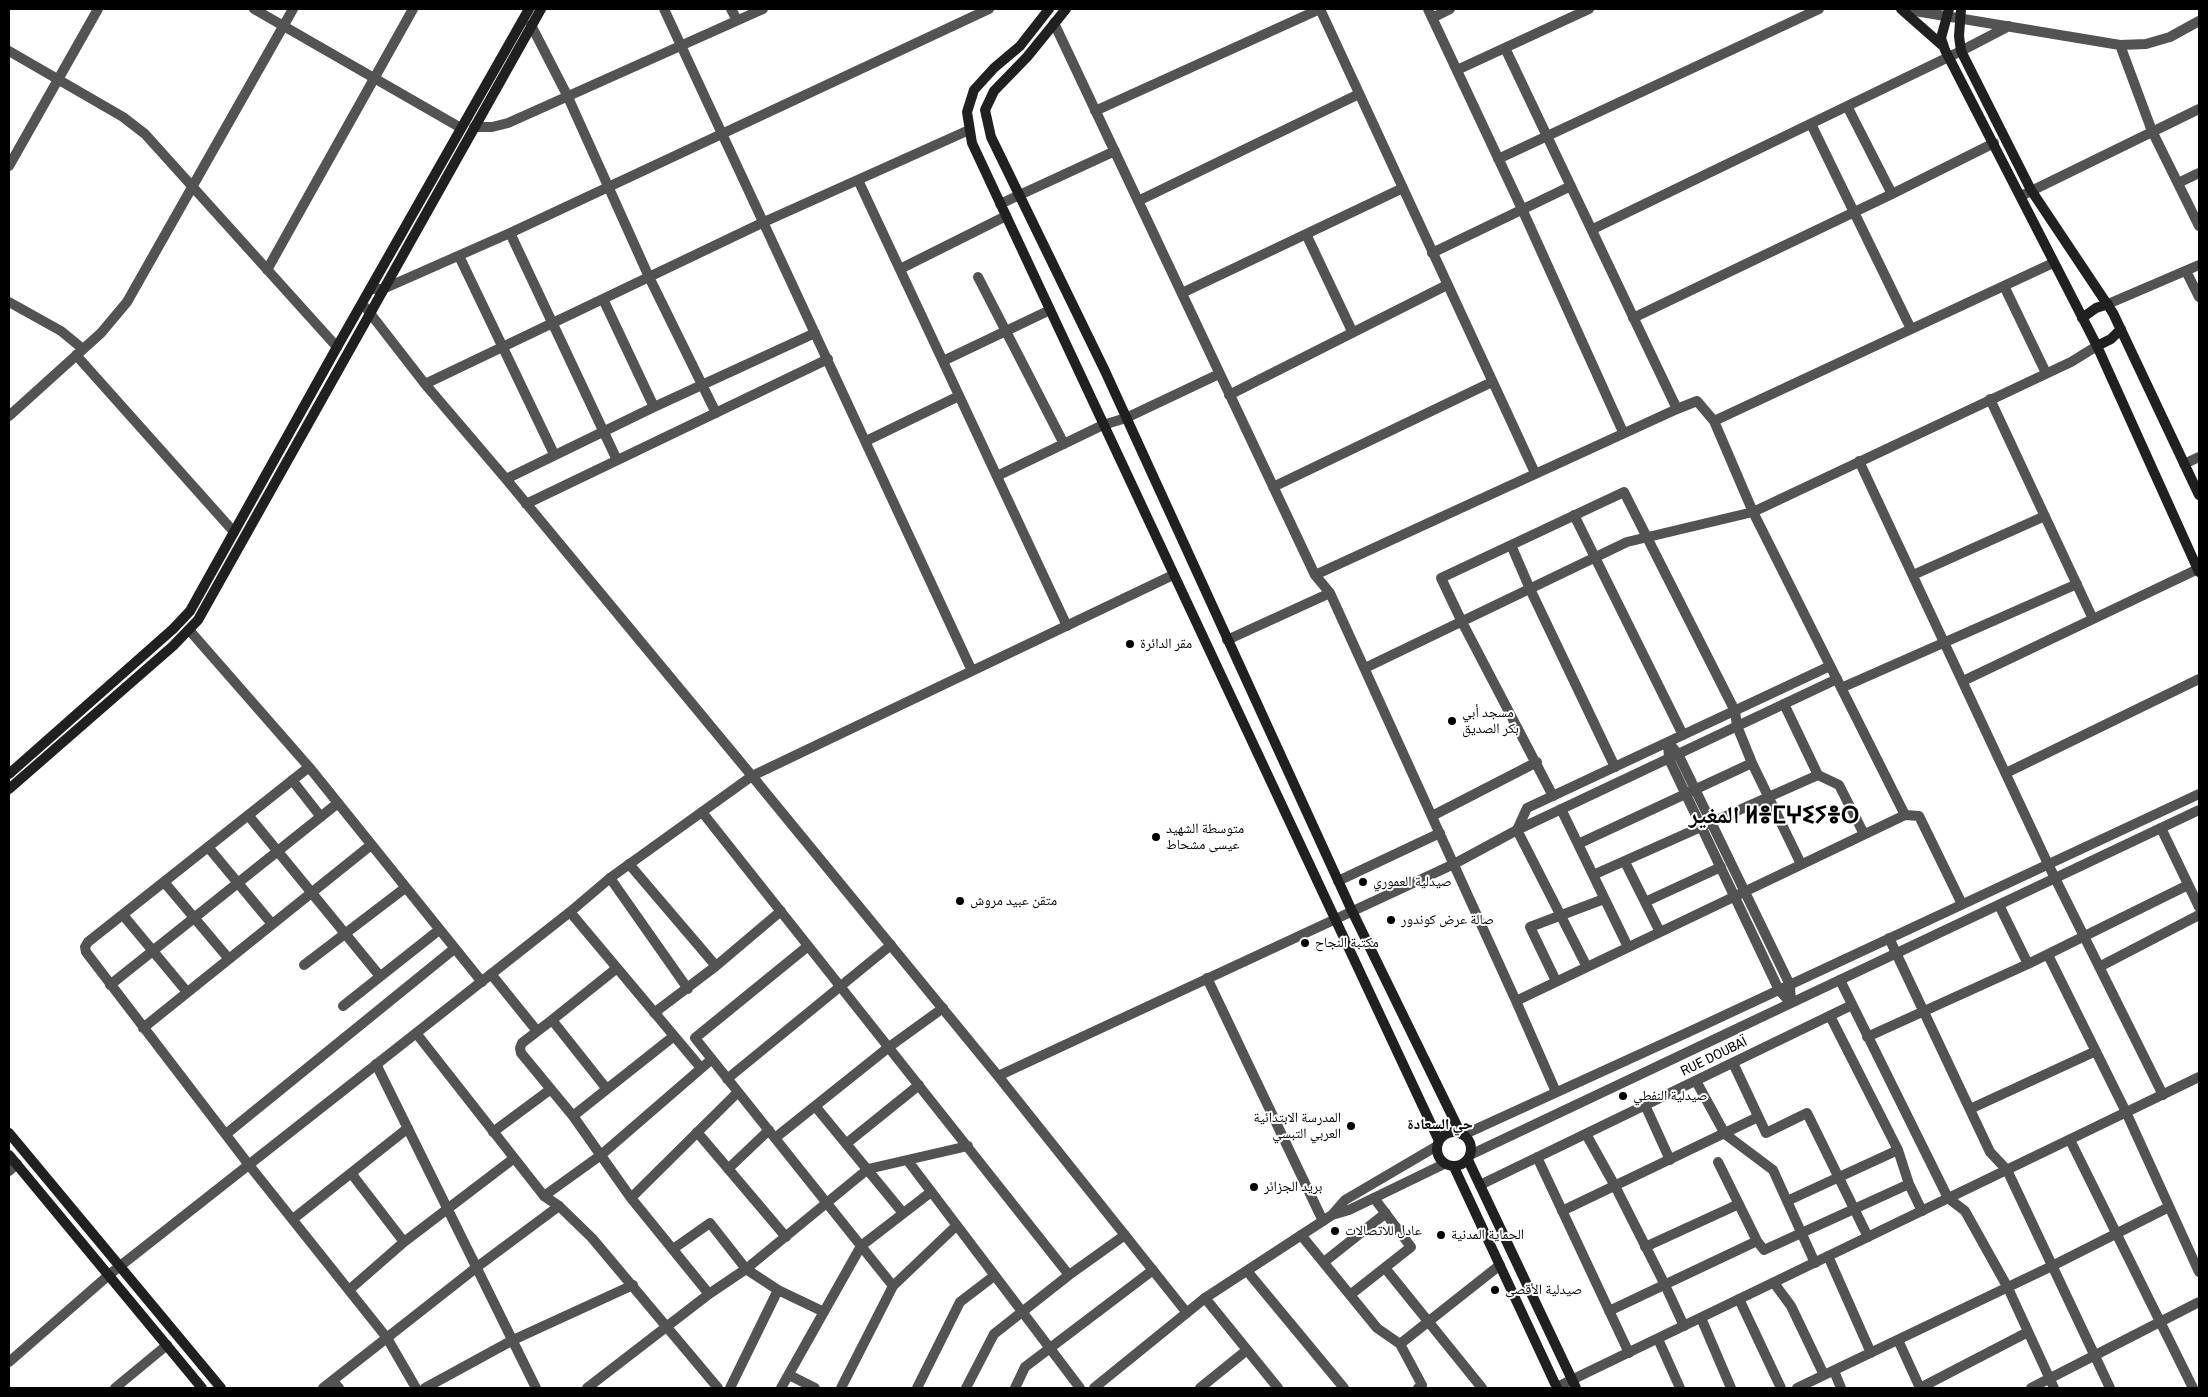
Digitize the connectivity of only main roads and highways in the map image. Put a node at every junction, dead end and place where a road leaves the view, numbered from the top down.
1 (529, 9) edge
2 (541, 9) edge
3 (1049, 9) edge
4 (1066, 9) edge
5 (1902, 9) edge
6 (1948, 13) edge
7 (1960, 14) edge
8 (1943, 46) junction
9 (2108, 304) junction
10 (2082, 318) junction
11 (2122, 329) junction
12 (2097, 346) junction
13 (2199, 495) edge
14 (2199, 571) edge
15 (9, 774) edge
16 (9, 790) edge
17 (9, 1133) edge
18 (1462, 1134) junction
19 (1438, 1144) junction
20 (9, 1154) edge
21 (1469, 1157) junction
22 (1449, 1165) junction
23 (13, 1168) edge
24 (1574, 1384) edge
25 (202, 1388) edge
26 (221, 1388) edge
27 (1557, 1388) edge

1 - 15 main road
2 - 16 main road
3 - 19 main road
4 - 18 main road
5 - 8 main road
6 - 8 main road
7 - 9 main road
8 - 10 main road
9 - 10 main road
9 - 11 main road
10 - 12 main road
11 - 12 main road
11 - 13 main road
12 - 14 main road
17 - 26 main road
18 - 19 main road
18 - 21 main road
19 - 22 main road
20 - 23 main road
21 - 22 main road
21 - 24 main road
22 - 27 main road
23 - 25 main road

